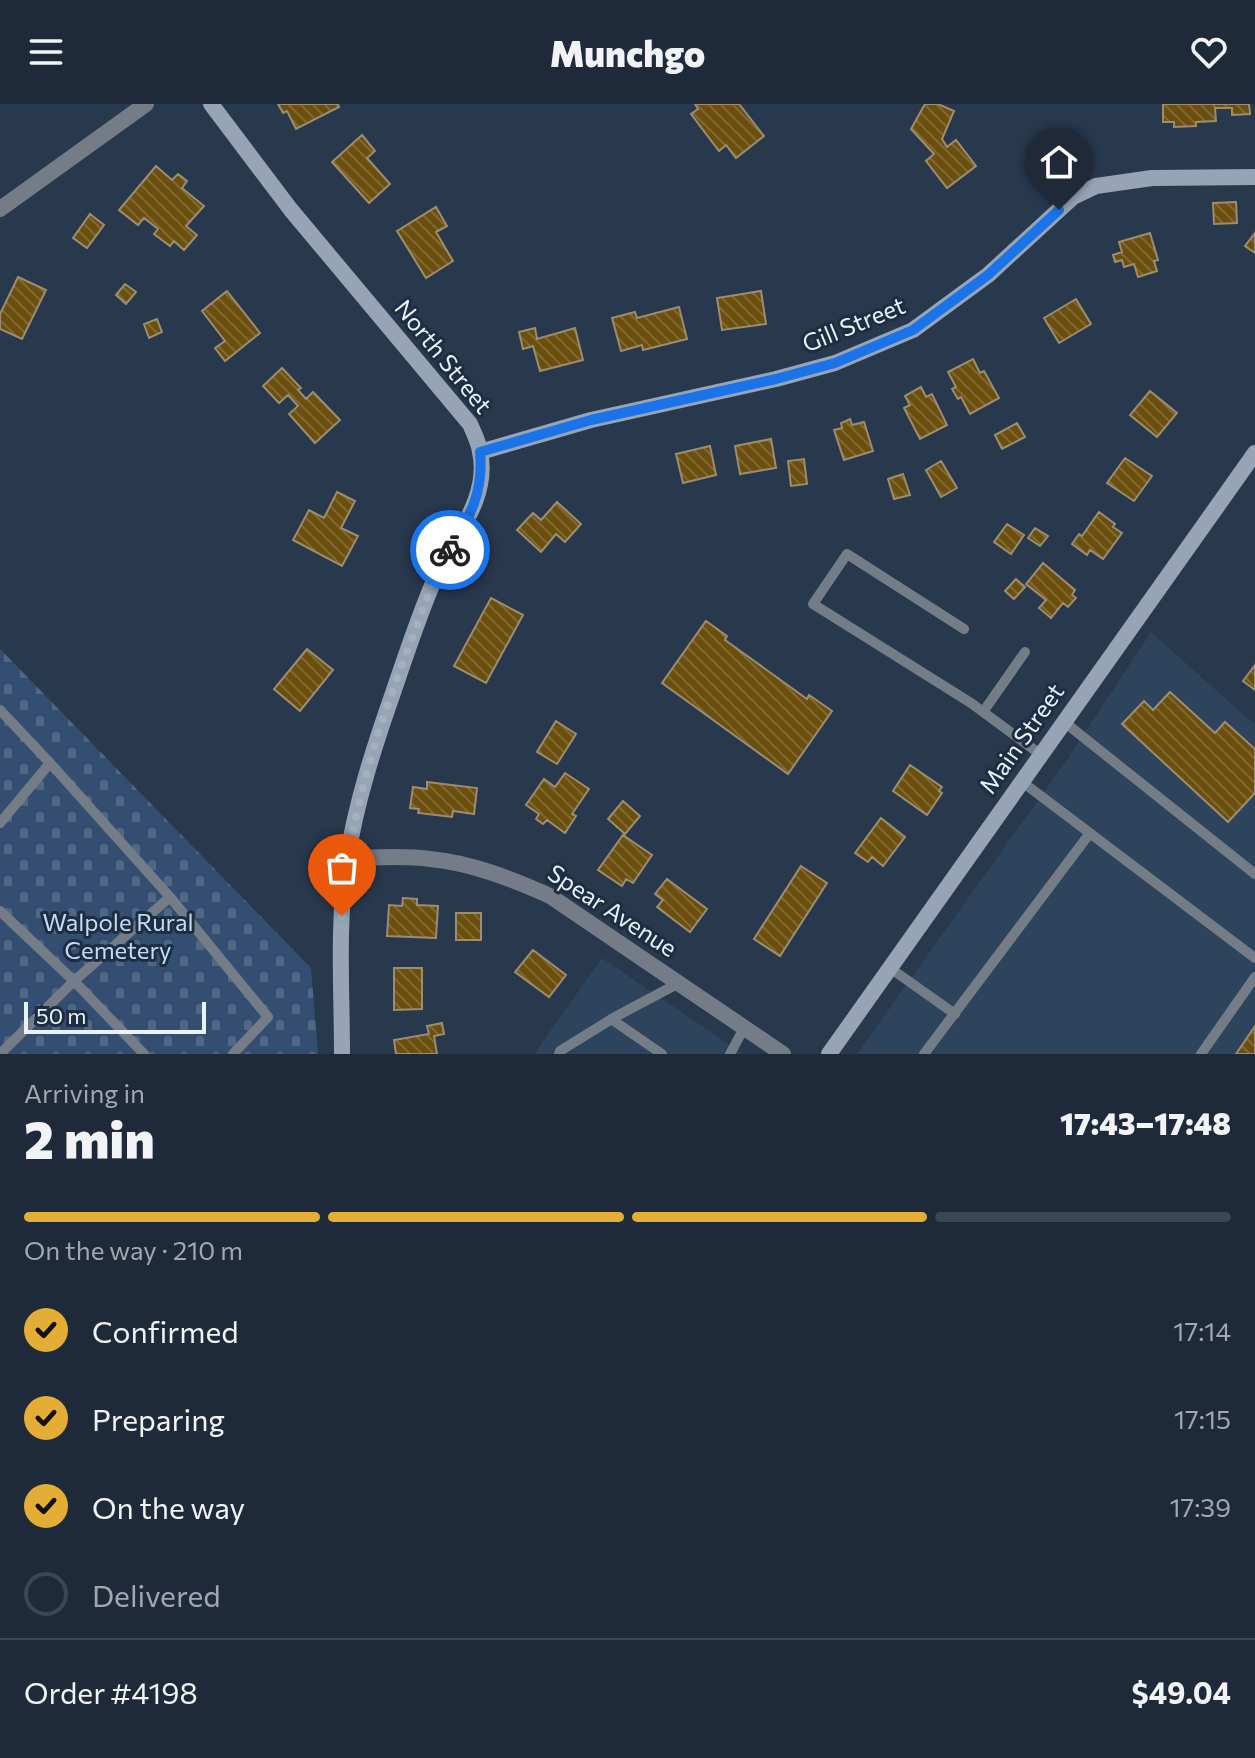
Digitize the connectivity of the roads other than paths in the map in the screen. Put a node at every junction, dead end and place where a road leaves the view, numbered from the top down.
1 (146, 104) edge
2 (211, 104) edge
3 (1255, 177) edge
4 (0, 209) edge
5 (480, 452) junction
6 (1255, 453) edge
7 (964, 629) dead end
8 (1025, 652) dead end
9 (0, 710) edge
10 (983, 712) junction
11 (1063, 721) junction
12 (1040, 754) junction
13 (50, 763) junction
14 (1021, 781) junction
15 (0, 823) edge
16 (1090, 833) junction
17 (347, 858) junction
18 (1255, 874) edge
19 (170, 897) junction
20 (0, 911) edge
21 (1255, 958) edge
22 (890, 968) junction
23 (1255, 977) edge
24 (74, 981) junction
25 (679, 983) junction
26 (955, 1014) junction
27 (611, 1019) junction
28 (744, 1028) junction
29 (0, 1054) edge
30 (144, 1054) edge
31 (233, 1054) edge
32 (342, 1054) edge
33 (559, 1054) edge
34 (662, 1054) edge
35 (730, 1054) edge
36 (783, 1054) edge
37 (829, 1054) edge
38 (924, 1054) edge
39 (1201, 1054) edge

1 - 4 street
2 - 5 street, North Street
3 - 5 street, Gill Street
5 - 17 street, North Street
6 - 11 street, Main Street
7 - 10 lane
8 - 10 lane
9 - 13 lane
10 - 12 lane
11 - 12 street, Main Street
11 - 18 lane
12 - 14 street, Main Street
13 - 15 lane
13 - 19 lane
14 - 16 lane
14 - 22 street, Main Street
16 - 21 lane
16 - 26 lane
17 - 25 street, Spear Avenue
17 - 32 street, North Street
19 - 24 lane
19 - 31 lane
20 - 24 lane
22 - 26 lane
22 - 37 street, Main Street
23 - 39 lane
24 - 29 lane
24 - 30 lane
25 - 27 lane
25 - 28 street, Spear Avenue
26 - 38 lane
27 - 33 lane
27 - 34 lane
28 - 35 lane
28 - 36 street, Spear Avenue

